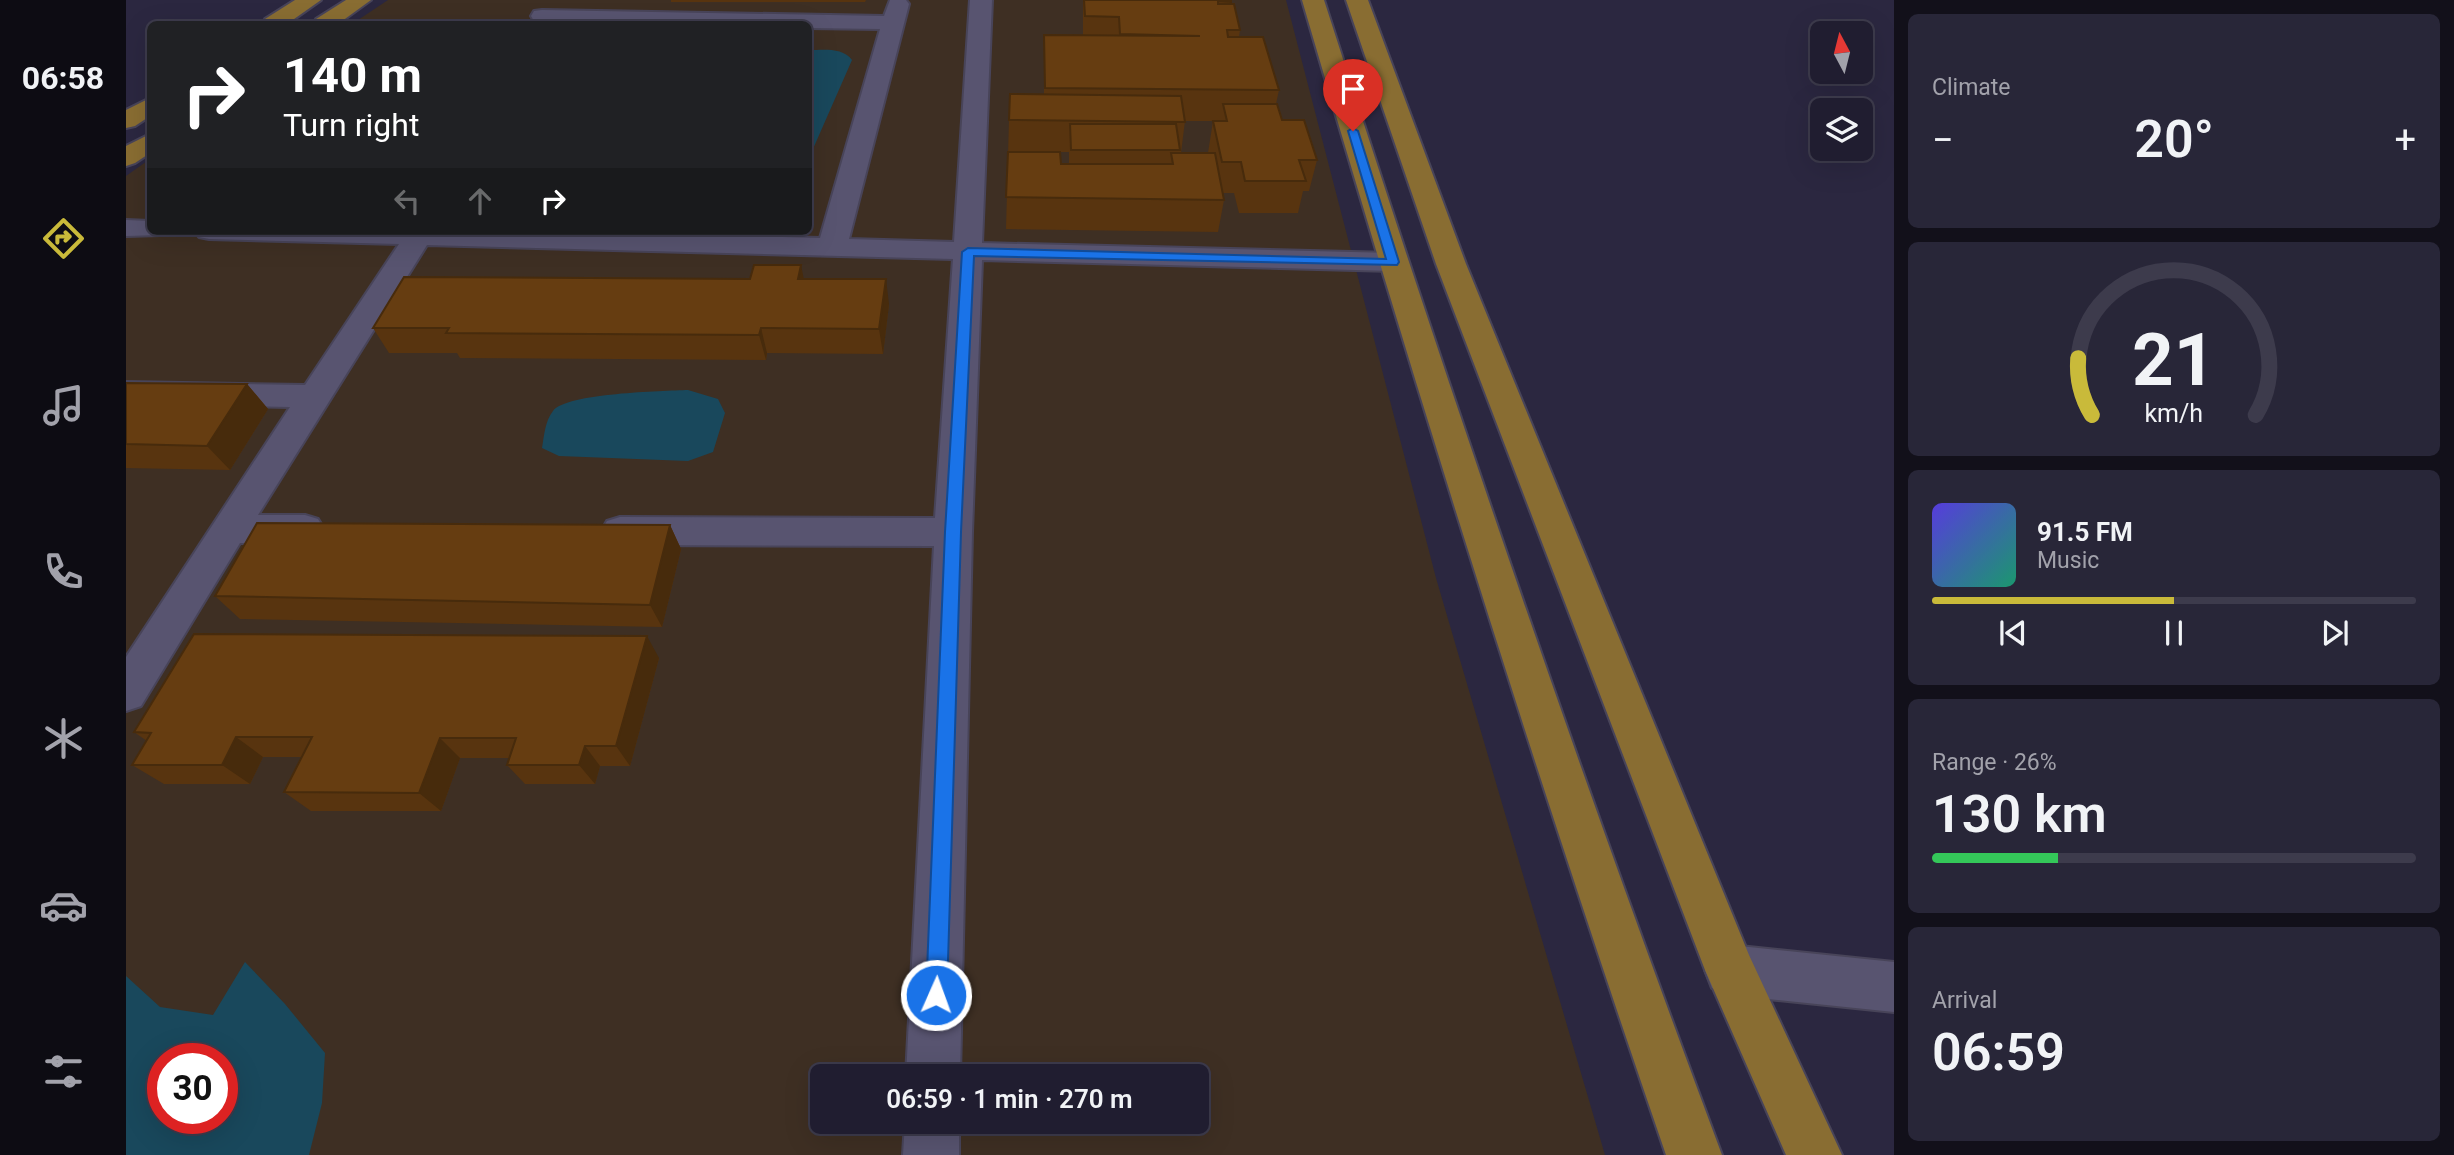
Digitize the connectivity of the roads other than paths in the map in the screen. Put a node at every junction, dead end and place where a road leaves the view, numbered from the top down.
1 (310, 0) edge
2 (360, 0) edge
3 (981, 0) edge
4 (1313, 0) edge
5 (1357, 0) edge
6 (544, 13) edge
7 (278, 21) edge
8 (328, 21) edge
9 (698, 21) edge
10 (739, 21) edge
11 (147, 107) edge
12 (126, 121) edge
13 (147, 144) edge
14 (126, 158) edge
15 (126, 228) edge
16 (147, 229) edge
17 (364, 235) edge
18 (417, 238) junction
19 (832, 248) junction
20 (968, 252) junction
21 (1393, 262) junction
22 (1451, 264) junction
23 (126, 393) edge
24 (314, 396) junction
25 (230, 529) junction
26 (341, 530) edge
27 (591, 531) edge
28 (953, 532) junction
29 (126, 693) edge
30 (1730, 970) junction
31 (1894, 987) edge
32 (933, 1064) edge
33 (932, 1134) edge
34 (931, 1155) edge
35 (1694, 1155) edge
36 (1814, 1155) edge

1 - 7 main road
2 - 8 main road
3 - 20 street
4 - 21 main road
5 - 22 main road
6 - 9 street
10 - 19 street
11 - 12 main road
13 - 14 main road
15 - 16 street
17 - 18 street
18 - 19 street
18 - 24 street
19 - 20 street
20 - 21 street
20 - 28 street
21 - 22 main road
21 - 35 main road
22 - 30 main road
23 - 24 street
24 - 25 street
25 - 26 street
25 - 29 street
27 - 28 street
28 - 32 street
30 - 31 street
30 - 36 main road
33 - 34 street

